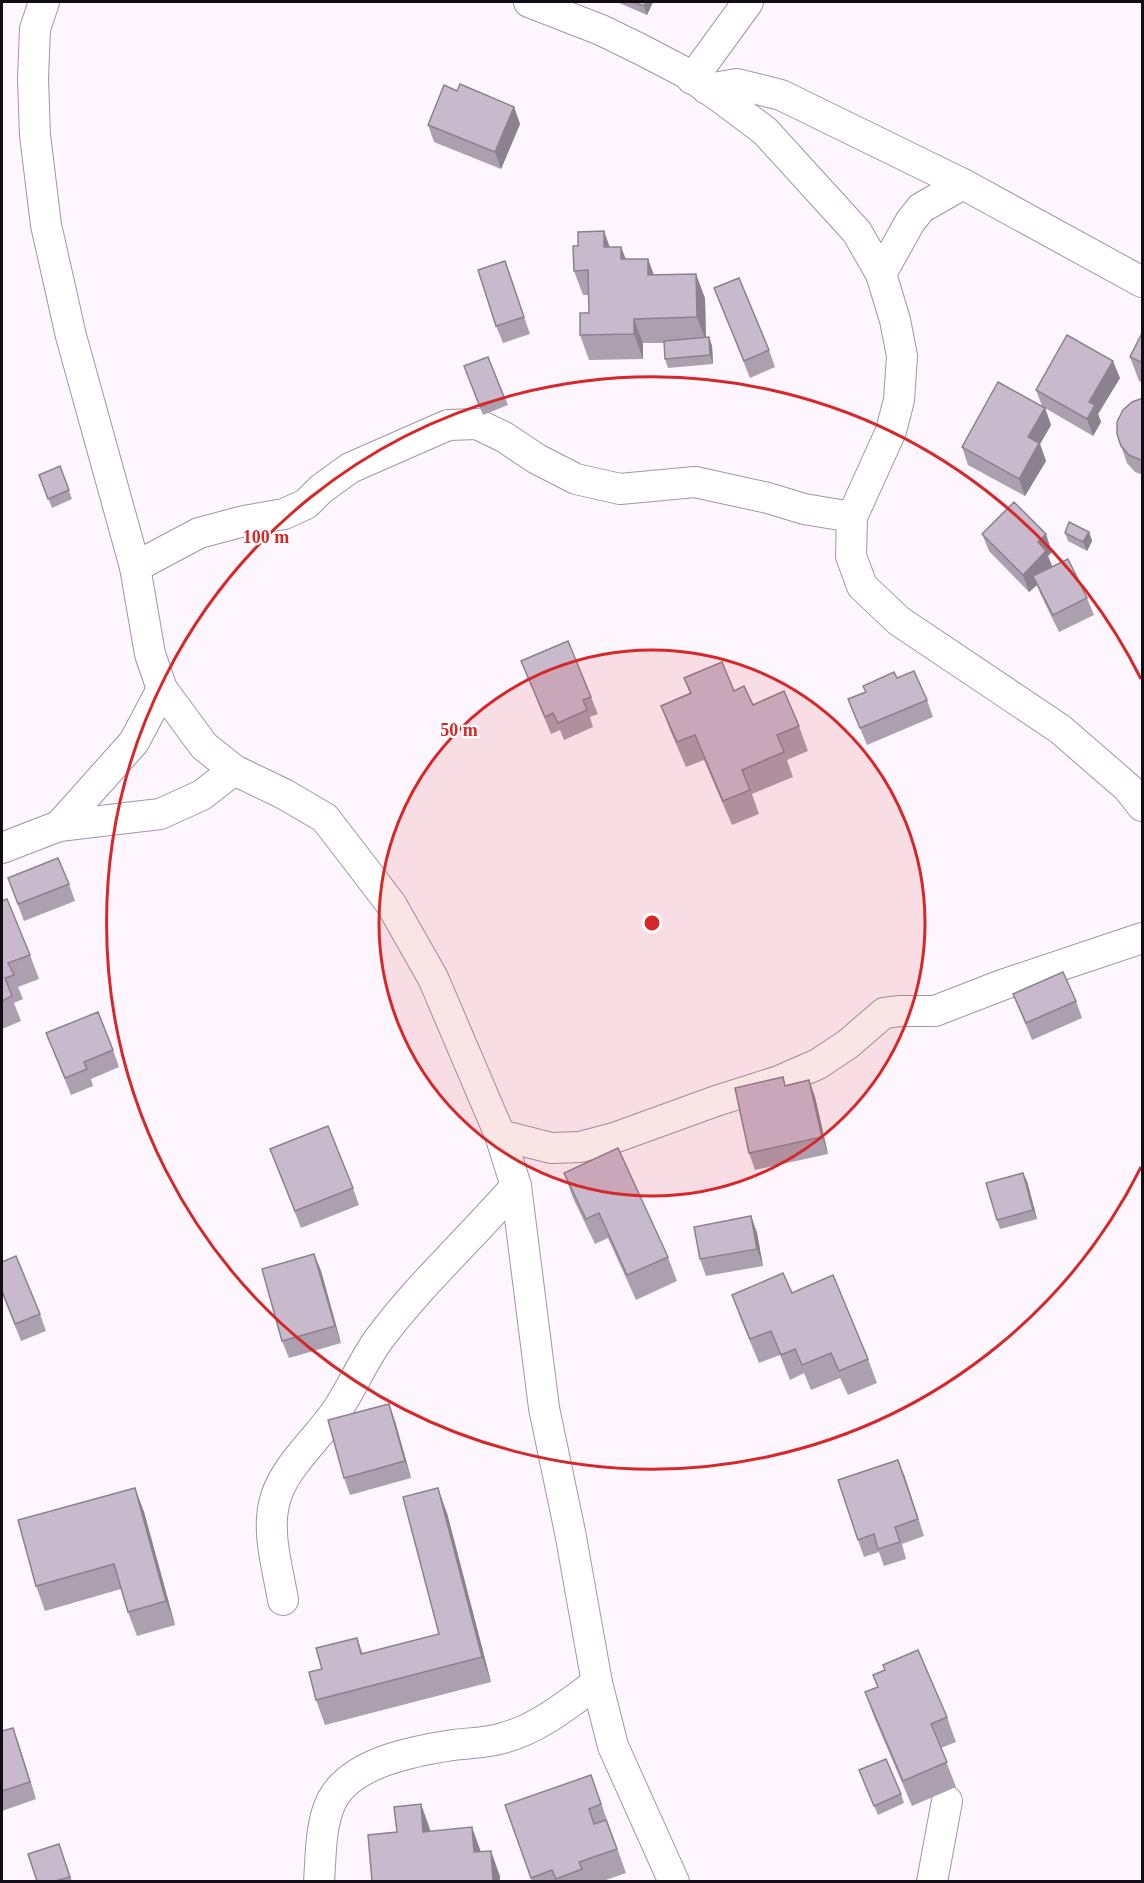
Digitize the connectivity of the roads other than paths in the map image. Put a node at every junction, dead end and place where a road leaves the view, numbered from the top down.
1 (44, 2) edge
2 (529, 2) edge
3 (748, 2) edge
4 (700, 84) junction
5 (963, 184) junction
6 (881, 274) junction
7 (1143, 282) edge
8 (852, 517) junction
9 (135, 567) junction
10 (162, 689) junction
11 (234, 770) junction
12 (1143, 806) edge
13 (59, 826) junction
14 (2, 848) edge
15 (1143, 938) edge
16 (500, 1135) junction
17 (516, 1186) junction
18 (283, 1600) dead end
19 (597, 1683) junction
20 (947, 1801) dead end
21 (319, 1881) edge
22 (674, 1881) edge
23 (932, 1881) edge

1 - 9 street
2 - 4 street
3 - 4 street
4 - 5 street
4 - 6 street
5 - 6 street
5 - 7 street
6 - 8 street
8 - 9 street
8 - 12 street
9 - 10 street
10 - 11 street
10 - 13 street
11 - 13 street
11 - 16 street
13 - 14 street
15 - 16 street
16 - 17 street
17 - 18 street
17 - 19 street
19 - 21 street
19 - 22 street
20 - 23 street

